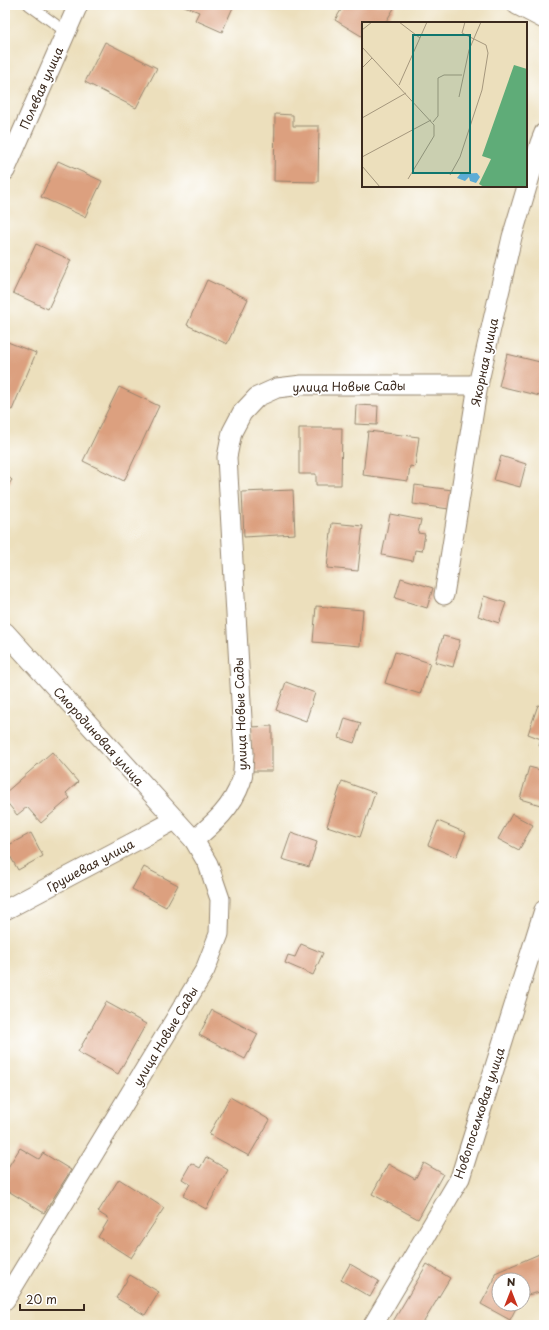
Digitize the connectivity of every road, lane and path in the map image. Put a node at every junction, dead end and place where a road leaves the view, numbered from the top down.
1 (29, 5) edge
2 (78, 5) edge
3 (517, 5) edge
4 (544, 19) edge
5 (66, 32) junction
6 (544, 133) edge
7 (5, 171) edge
8 (478, 385) junction
9 (444, 595) dead end
10 (5, 632) edge
11 (174, 820) junction
12 (194, 840) junction
13 (5, 910) edge
14 (544, 910) edge
15 (5, 1300) edge
16 (373, 1325) edge

1 - 5 lane
2 - 5 street, Полевая улица
3 - 4 street
5 - 7 street, Полевая улица
6 - 8 street, Якорная улица
8 - 9 street, Якорная улица
8 - 12 street, улица Новые Сады
10 - 11 street, Смородиновая улица
11 - 12 street, Смородиновая улица
11 - 13 street, Грушевая улица
12 - 15 street, улица Новые Сады
14 - 16 street, Новопоселковая улица

